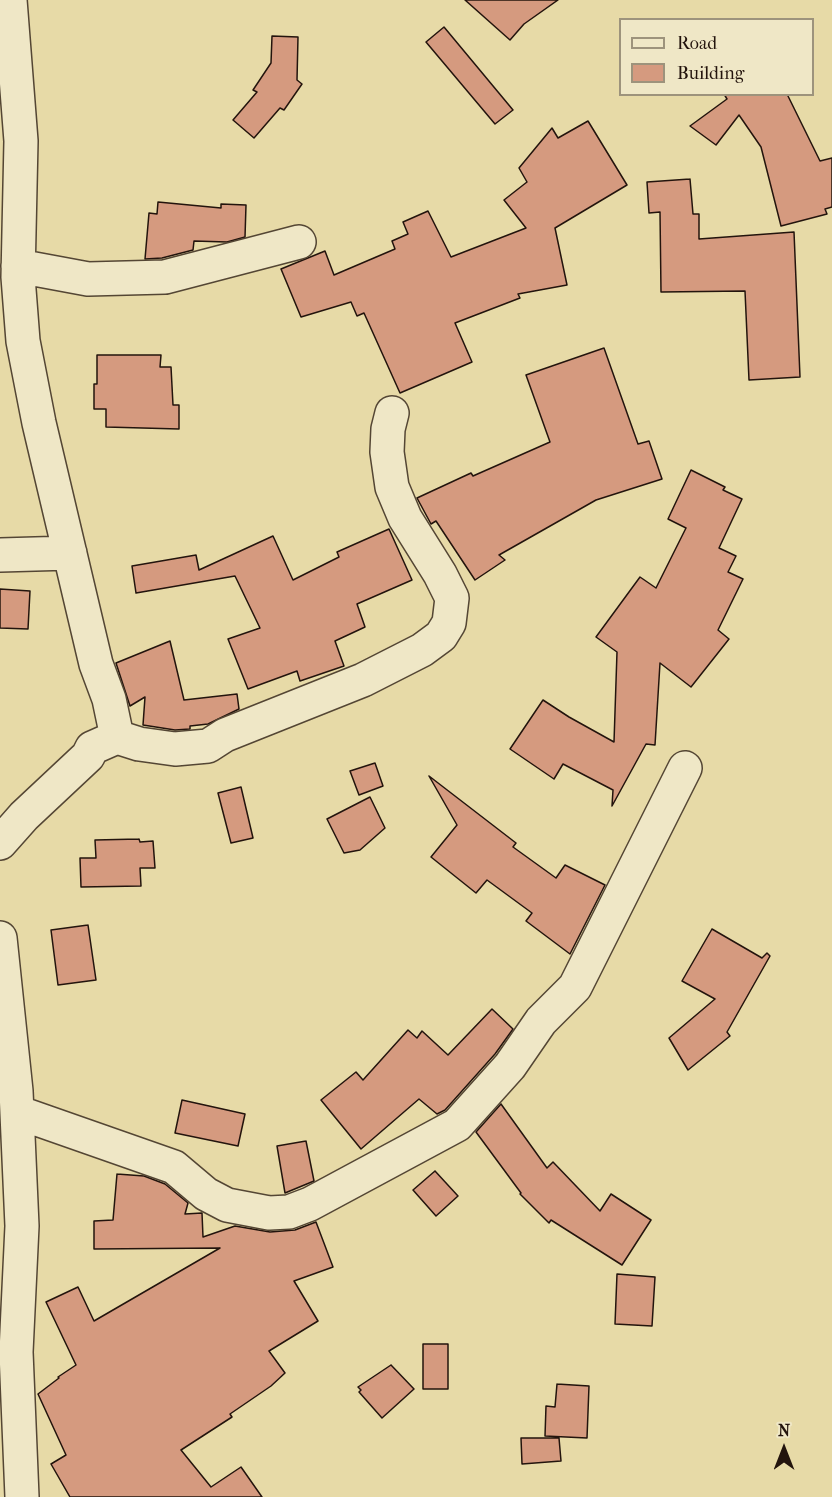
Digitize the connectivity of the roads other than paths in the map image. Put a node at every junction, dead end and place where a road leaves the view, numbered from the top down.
1 (0, 0) edge
2 (10, 0) edge
3 (299, 242) dead end
4 (18, 266) junction
5 (392, 413) dead end
6 (70, 553) junction
7 (0, 555) edge
8 (117, 737) junction
9 (685, 768) dead end
10 (0, 843) edge
11 (0, 938) edge
12 (17, 1112) junction
13 (22, 1497) edge

1 - 2 street
2 - 4 street
3 - 4 street
4 - 6 street
5 - 8 street
6 - 7 street
6 - 8 street
8 - 10 street
9 - 12 street
11 - 12 street
12 - 13 street

